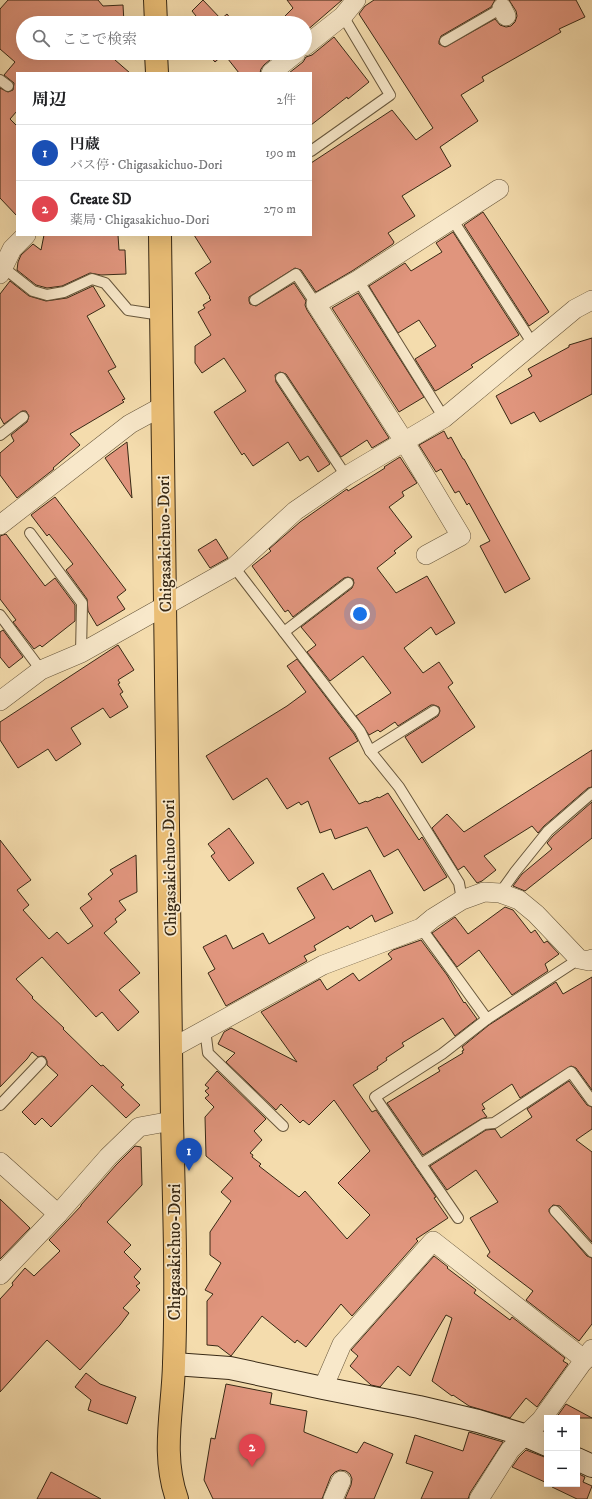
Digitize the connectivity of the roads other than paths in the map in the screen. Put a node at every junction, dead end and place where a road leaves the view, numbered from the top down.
1 (155, 0) edge
2 (356, 0) edge
3 (502, 8) edge
4 (156, 16) edge
5 (343, 16) junction
6 (312, 40) edge
7 (445, 41) dead end
8 (156, 60) edge
9 (287, 60) edge
10 (157, 72) edge
11 (272, 72) edge
12 (312, 150) edge
13 (499, 189) dead end
14 (452, 219) junction
15 (25, 236) edge
16 (160, 236) edge
17 (1, 269) edge
18 (358, 280) junction
19 (255, 300) dead end
20 (592, 300) edge
21 (316, 304) junction
22 (161, 315) junction
23 (533, 344) junction
24 (281, 378) dead end
25 (163, 406) junction
26 (23, 417) dead end
27 (444, 418) junction
28 (0, 435) edge
29 (404, 441) junction
30 (346, 476) junction
31 (0, 525) edge
32 (30, 534) dead end
33 (426, 555) dead end
34 (234, 567) junction
35 (348, 583) dead end
36 (165, 605) junction
37 (0, 615) edge
38 (284, 632) junction
39 (81, 653) junction
40 (41, 670) junction
41 (0, 701) edge
42 (434, 711) dead end
43 (370, 751) junction
44 (592, 793) edge
45 (500, 893) junction
46 (462, 900) junction
47 (422, 928) junction
48 (585, 959) edge
49 (487, 1019) junction
50 (205, 1029) junction
51 (172, 1048) junction
52 (41, 1062) dead end
53 (592, 1101) edge
54 (0, 1105) edge
55 (172, 1121) junction
56 (283, 1126) dead end
57 (0, 1162) edge
58 (421, 1164) junction
59 (555, 1211) dead end
60 (58, 1214) junction
61 (458, 1218) dead end
62 (592, 1252) edge
63 (0, 1275) edge
64 (588, 1354) edge
65 (174, 1364) junction
66 (323, 1388) junction
67 (524, 1435) junction
68 (544, 1445) edge
69 (580, 1460) edge
70 (592, 1466) edge
71 (341, 1481) dead end
72 (177, 1499) edge
73 (333, 1499) edge
74 (479, 1499) edge

1 - 4 main road
2 - 5 street
3 - 7 lane
5 - 6 street
5 - 12 lane
8 - 10 main road
9 - 11 street
13 - 14 street
14 - 18 street
14 - 23 lane
15 - 17 street
16 - 22 main road, Chigasakichuo-Dori
17 - 22 lane
18 - 21 street
18 - 27 lane
19 - 21 lane
20 - 23 street
21 - 29 street
22 - 25 main road, Chigasakichuo-Dori
23 - 27 street
24 - 30 lane
25 - 31 street
25 - 36 main road, Chigasakichuo-Dori
26 - 28 lane
27 - 29 street
29 - 30 street
29 - 33 street
30 - 34 street
32 - 39 lane
34 - 36 street
34 - 38 lane
35 - 38 lane
36 - 39 street
36 - 51 main road, Chigasakichuo-Dori
37 - 40 lane
38 - 43 lane
39 - 40 street
40 - 41 street
42 - 43 lane
43 - 46 lane
44 - 45 lane
45 - 46 street
45 - 48 street
46 - 47 street
47 - 49 lane
47 - 50 street
48 - 49 lane
49 - 58 lane
50 - 51 street
50 - 56 lane
51 - 55 main road, Chigasakichuo-Dori
52 - 54 lane
53 - 58 lane
55 - 60 street
55 - 65 main road, Chigasakichuo-Dori
57 - 60 street
58 - 61 lane
59 - 62 lane
60 - 63 street
64 - 66 street
64 - 67 street
65 - 66 street
65 - 72 main road, Chigasakichuo-Dori
66 - 67 street
67 - 68 street
67 - 74 street
69 - 70 street
71 - 73 street

